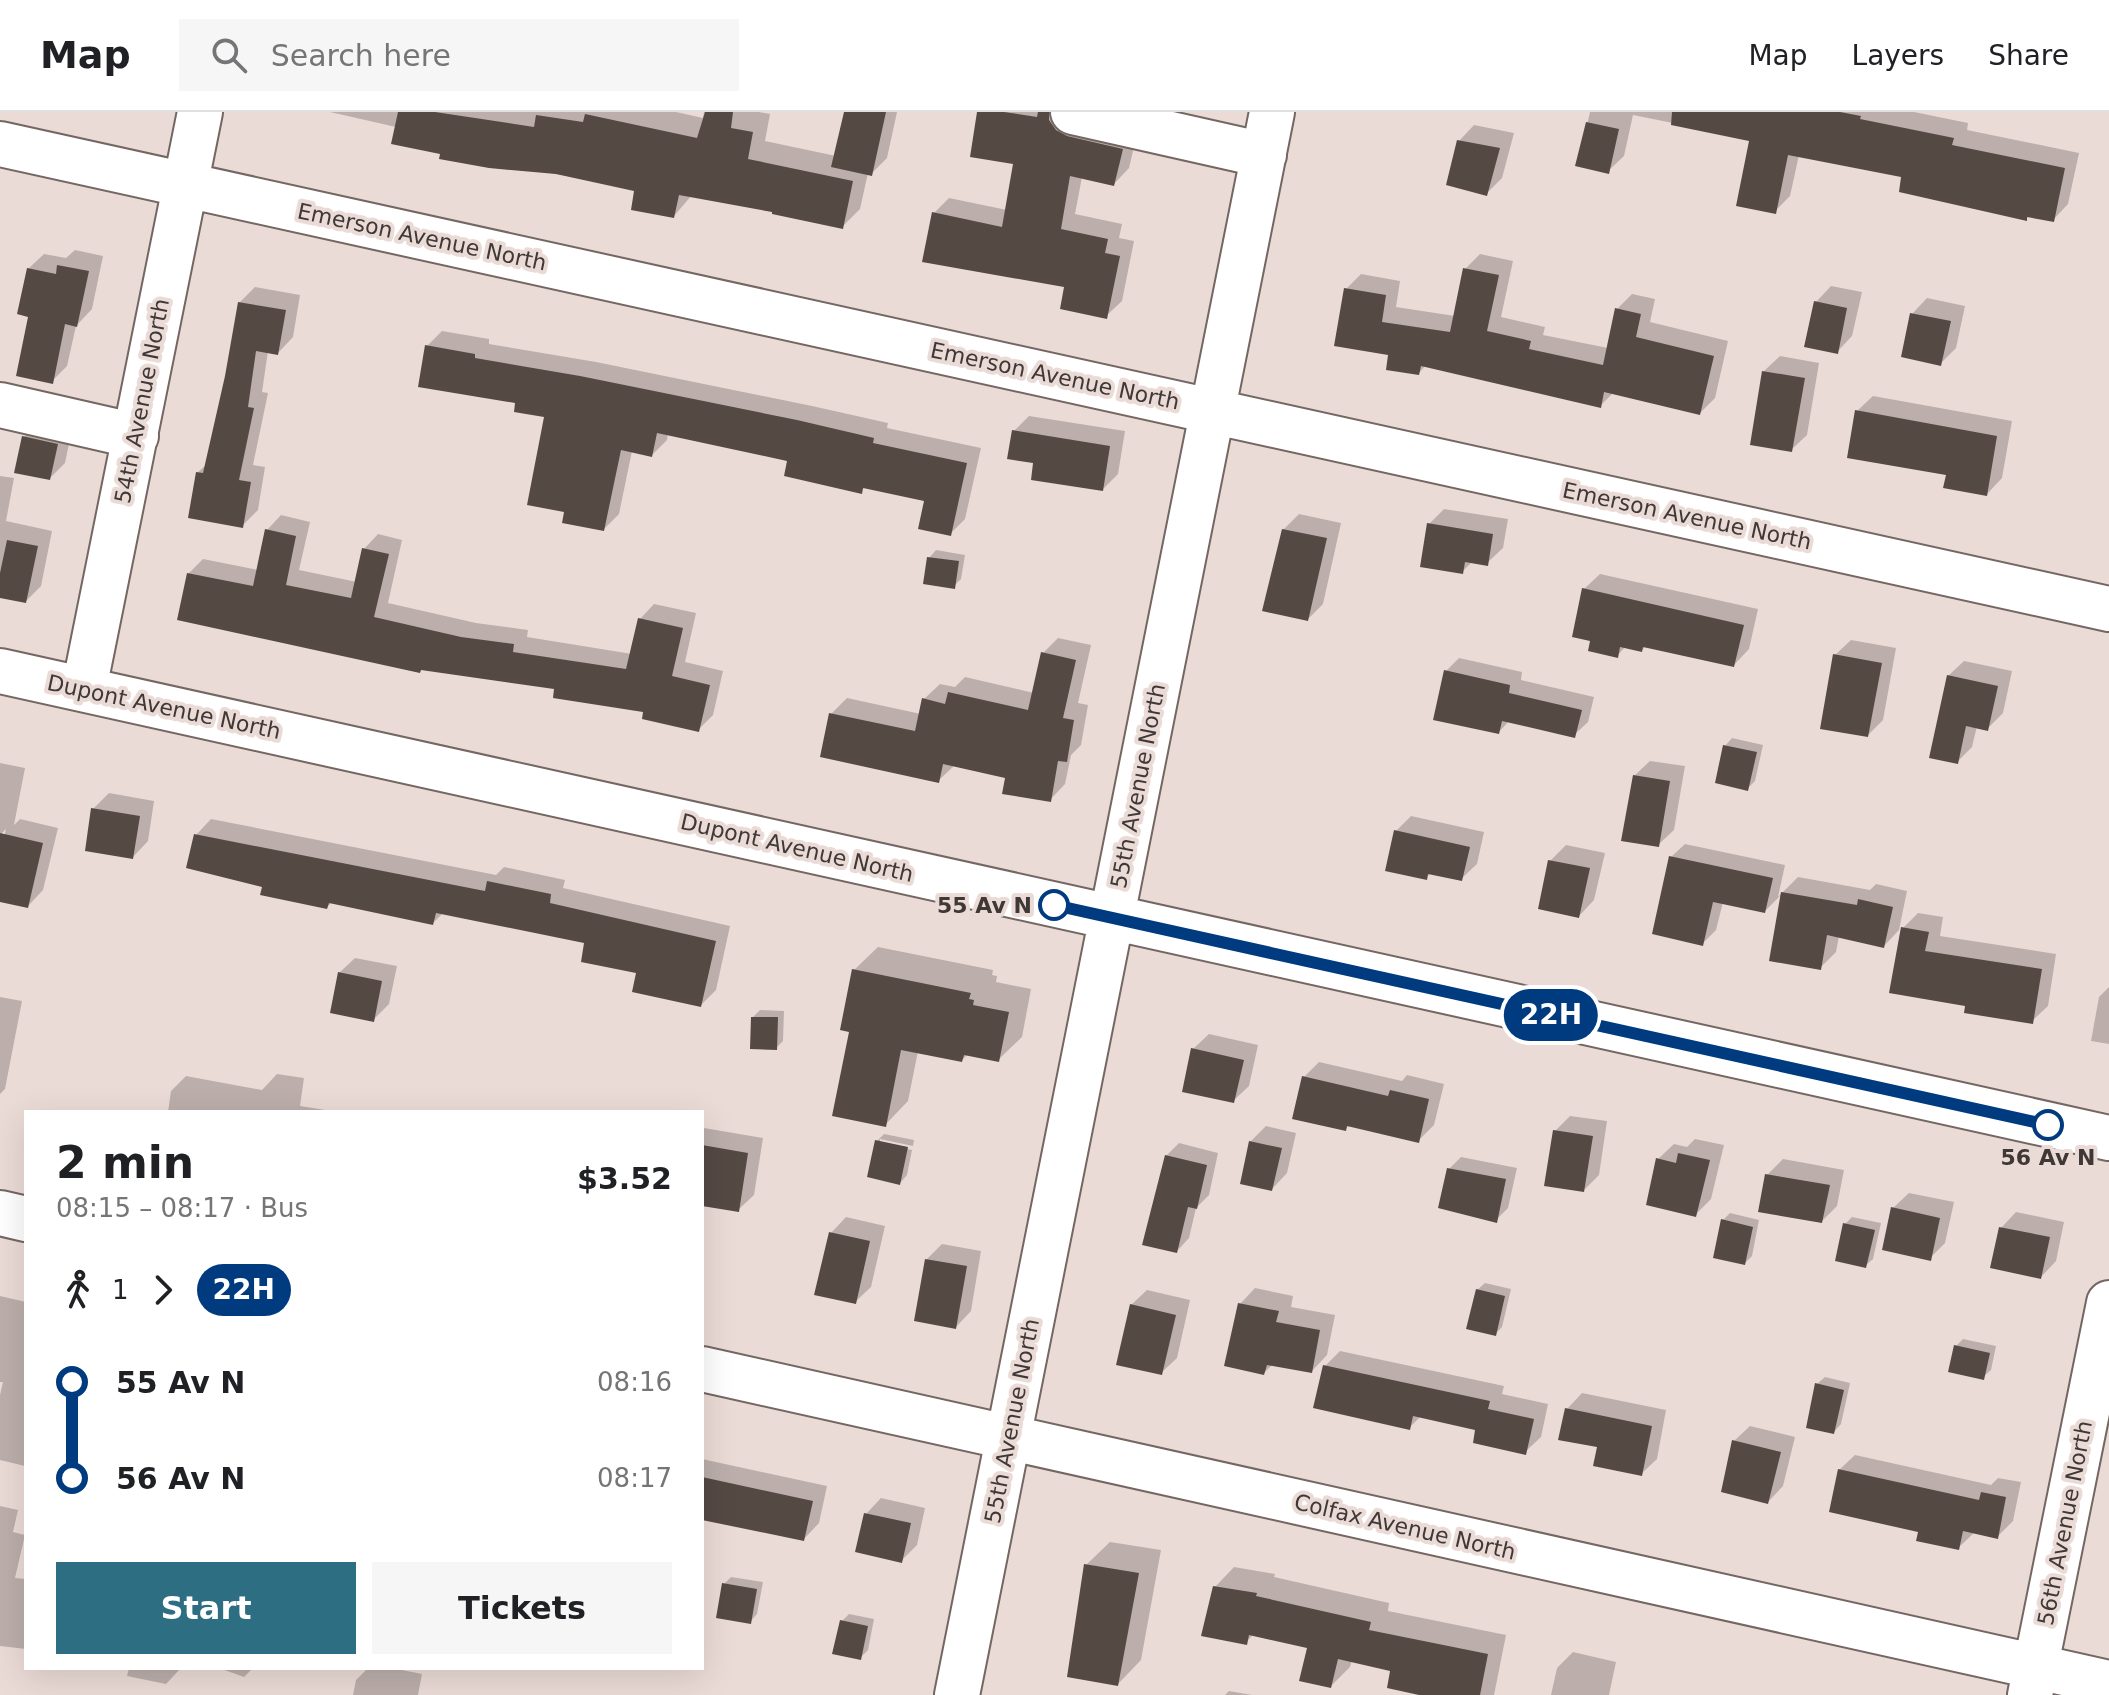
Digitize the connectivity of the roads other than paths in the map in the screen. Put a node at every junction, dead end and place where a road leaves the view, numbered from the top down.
1 (200, 112) edge
2 (1073, 112) edge
3 (1272, 112) edge
4 (0, 144) edge
5 (1264, 155) junction
6 (185, 185) junction
7 (0, 405) edge
8 (1212, 411) junction
9 (136, 436) junction
10 (2109, 609) edge
11 (0, 671) edge
12 (84, 689) junction
13 (1112, 918) junction
14 (2109, 1138) edge
15 (0, 1213) edge
16 (24, 1219) edge
17 (2109, 1303) edge
18 (704, 1369) edge
19 (1009, 1438) junction
20 (2032, 1681) edge
21 (2109, 1683) edge
22 (957, 1695) edge

1 - 6 street, 54th Avenue North
2 - 5 street
3 - 5 street, 55th Avenue North
4 - 6 street, Emerson Avenue North
5 - 8 street, 55th Avenue North
6 - 8 street, Emerson Avenue North
6 - 9 street, 54th Avenue North
7 - 9 street
8 - 10 street, Emerson Avenue North
8 - 13 street, 55th Avenue North
9 - 12 street, 54th Avenue North
11 - 12 street, Dupont Avenue North
12 - 13 street, Dupont Avenue North
13 - 14 street, Dupont Avenue North
13 - 19 street, 55th Avenue North
15 - 16 street
17 - 20 street, 56th Avenue North
18 - 19 street, Colfax Avenue North
19 - 20 street, Colfax Avenue North
19 - 22 street, 55th Avenue North
20 - 21 street, Colfax Avenue North

